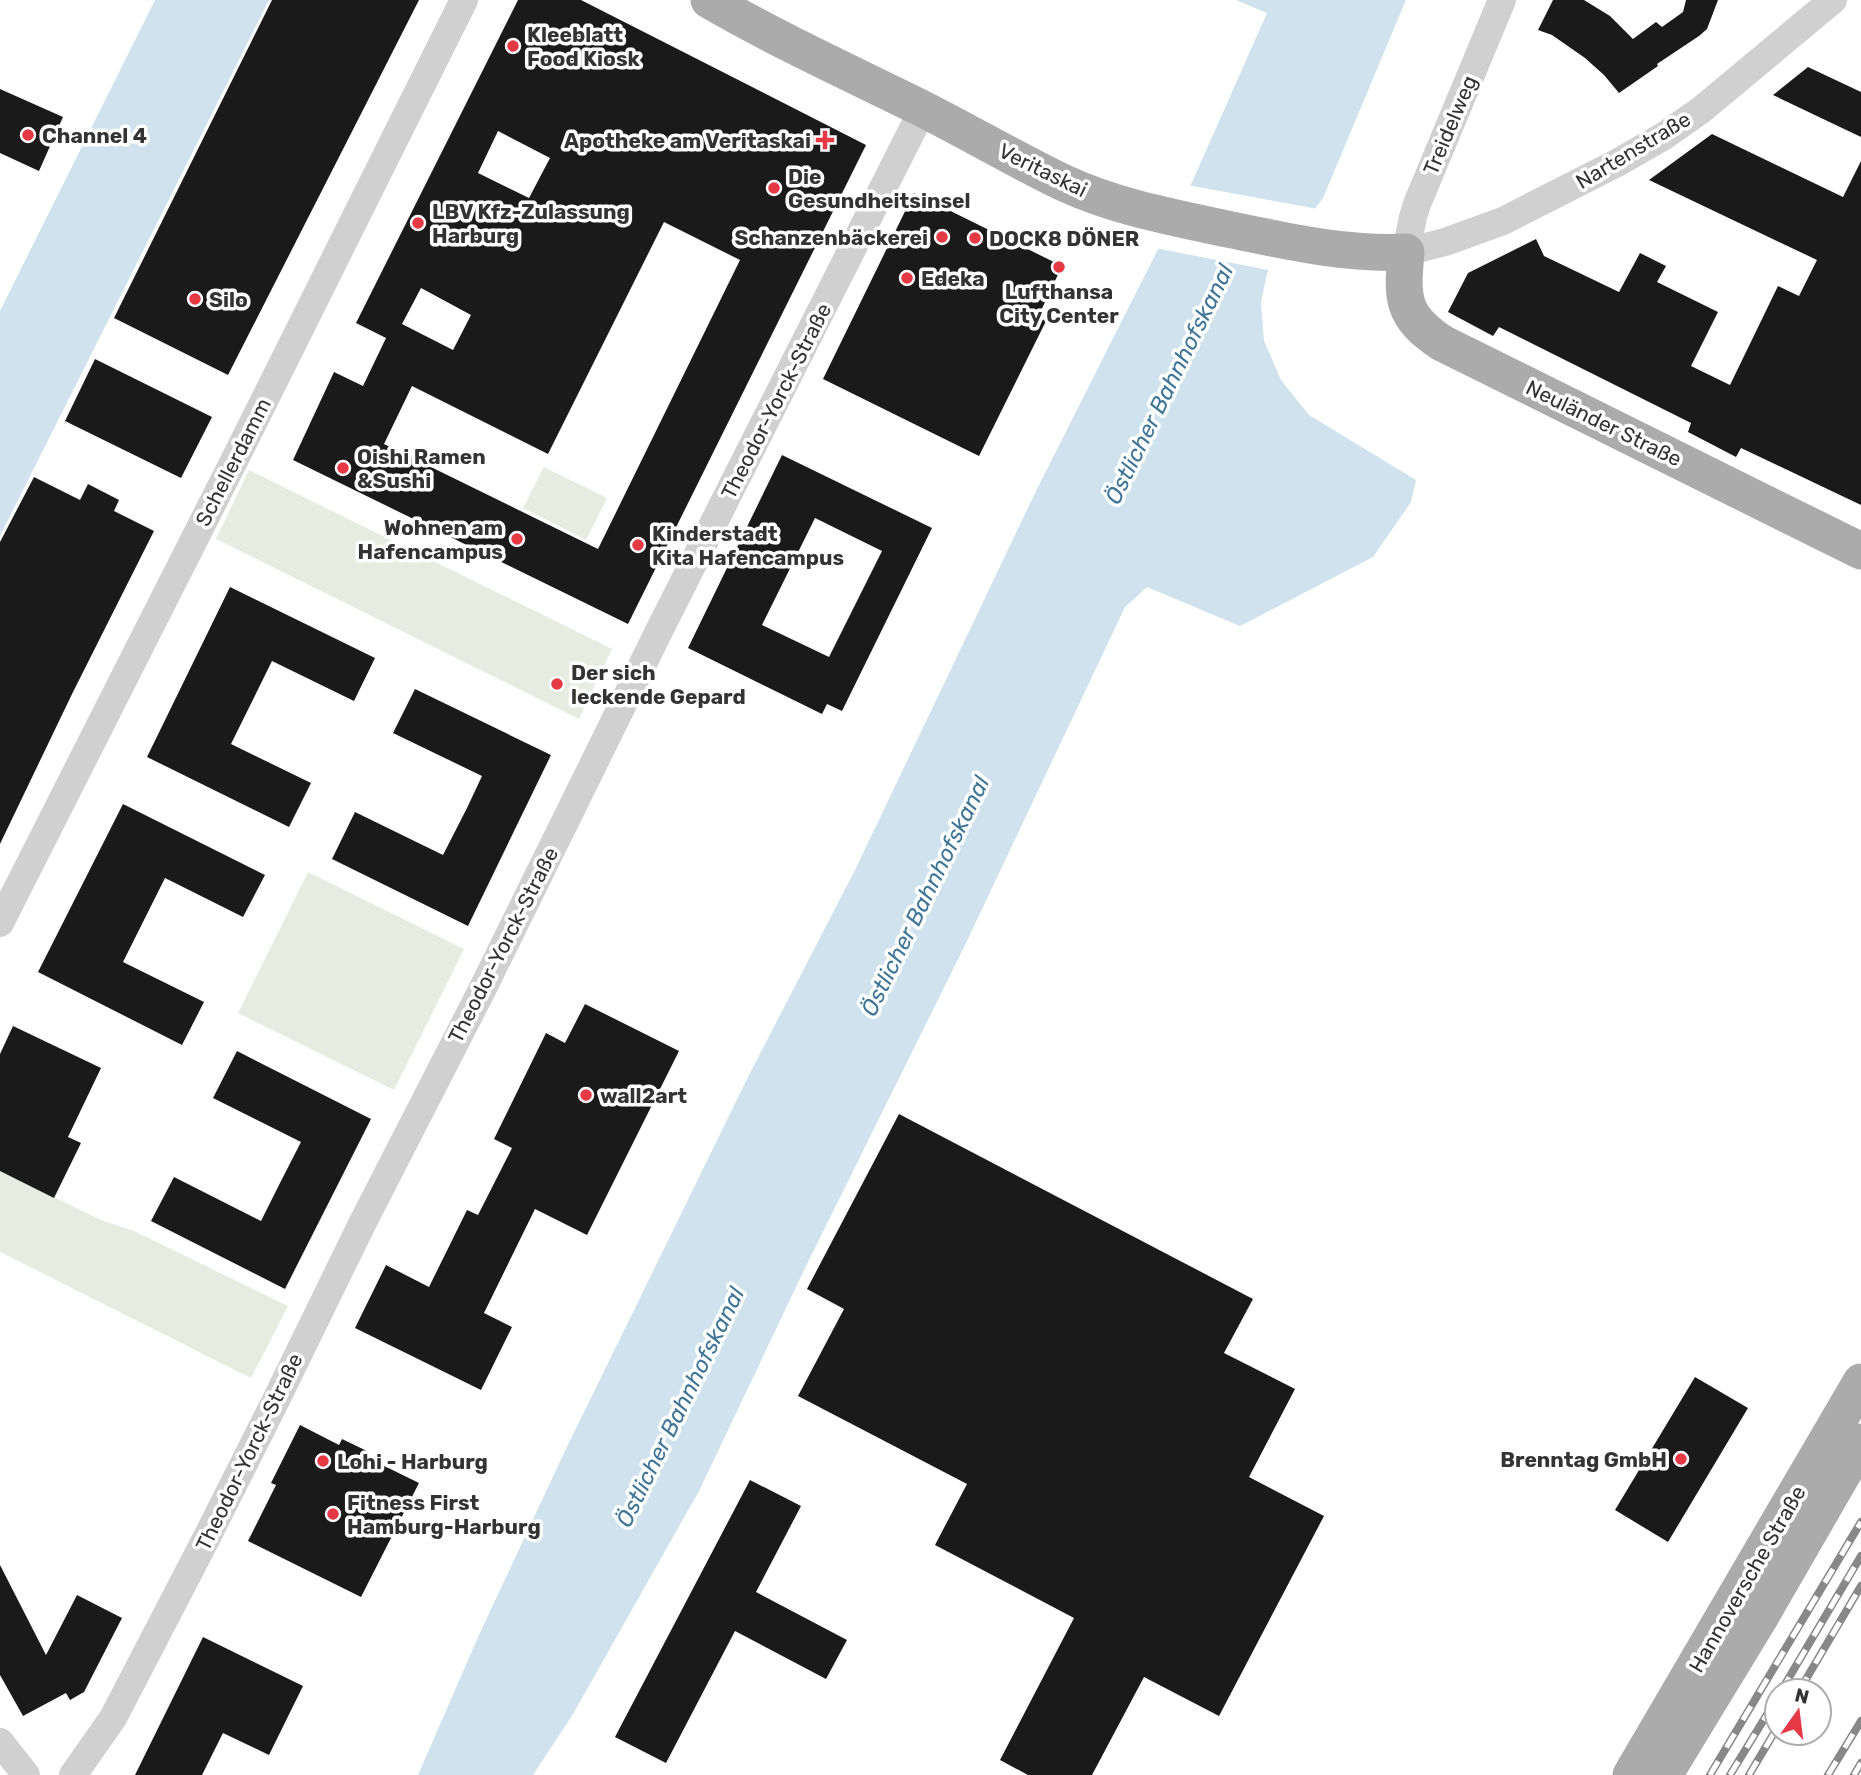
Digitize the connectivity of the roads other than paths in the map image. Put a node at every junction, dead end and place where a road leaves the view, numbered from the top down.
1 (464, 0) edge
2 (709, 0) edge
3 (1502, 0) edge
4 (1833, 0) edge
5 (923, 109) junction
6 (1406, 252) junction
7 (1861, 551) edge
8 (0, 923) edge
9 (1861, 1382) edge
10 (1861, 1442) edge
11 (0, 1742) edge
12 (26, 1775) edge
13 (73, 1775) edge
14 (1630, 1775) edge
15 (1664, 1775) edge

1 - 8 street, Schellerdamm
2 - 5 main road, Veritaskai
3 - 6 street, Treidelweg
4 - 6 street, Nartenstraße
5 - 6 main road, Veritaskai
5 - 13 street, Theodor-Yorck-Straße
6 - 7 main road, Neuländer Straße
9 - 14 main road, Hannoversche Straße
10 - 15 main road, Hannoversche Straße
11 - 12 street

